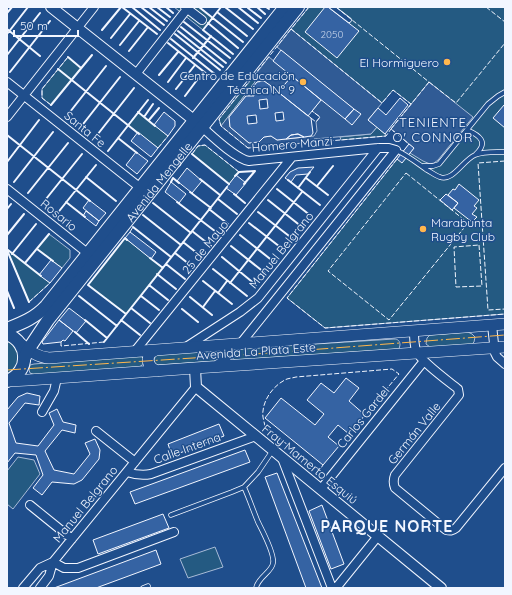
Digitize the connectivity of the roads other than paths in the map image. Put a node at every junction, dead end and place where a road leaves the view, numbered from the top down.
1 (51, 7) edge
2 (94, 7) edge
3 (285, 7) edge
4 (298, 7) edge
5 (332, 7) edge
6 (186, 8) edge
7 (202, 20) dead end
8 (348, 20) dead end
9 (78, 28) junction
10 (136, 74) junction
11 (7, 82) edge
12 (505, 92) edge
13 (24, 96) junction
14 (7, 117) edge
15 (198, 124) junction
16 (467, 130) junction
17 (378, 148) junction
18 (396, 150) junction
19 (505, 152) edge
20 (472, 156) junction
21 (292, 157) junction
22 (421, 166) junction
23 (7, 189) edge
24 (144, 191) junction
25 (92, 257) junction
26 (505, 324) edge
27 (492, 325) junction
28 (7, 329) edge
29 (414, 331) junction
30 (7, 334) edge
31 (241, 344) junction
32 (226, 345) junction
33 (184, 348) junction
34 (499, 348) edge
35 (156, 350) junction
36 (24, 351) junction
37 (135, 351) junction
38 (421, 357) junction
39 (505, 364) edge
40 (217, 366) junction
41 (195, 368) junction
42 (157, 370) junction
43 (57, 378) junction
44 (8, 381) edge
45 (196, 387) junction
46 (42, 412) dead end
47 (96, 431) dead end
48 (256, 436) junction
49 (273, 450) junction
50 (282, 457) junction
51 (134, 462) junction
52 (505, 468) edge
53 (127, 472) junction
54 (244, 487) junction
55 (321, 489) junction
56 (30, 505) dead end
57 (170, 514) dead end
58 (174, 532) dead end
59 (378, 536) junction
60 (72, 539) junction
61 (53, 562) junction
62 (148, 586) dead end
63 (23, 588) edge
64 (40, 588) edge
65 (143, 588) edge
66 (256, 588) edge
67 (332, 588) edge
68 (336, 588) edge
69 (441, 588) edge

1 - 9 street
2 - 9 street
3 - 15 main road, Avenida Mengelle
4 - 15 main road, Avenida Mengelle
5 - 8 lane
6 - 7 street
6 - 10 street
9 - 10 street
9 - 13 street
10 - 15 street
11 - 13 street, Santa Fe
12 - 16 lane
13 - 14 street
13 - 24 street, Santa Fe
15 - 21 street, Homero Manzi
15 - 24 main road, Avenida Mengelle
16 - 20 lane
16 - 22 lane
17 - 18 street, Homero Manzi
17 - 21 street, Homero Manzi
17 - 33 street, Manuel Belgrano
18 - 22 lane
18 - 31 street
19 - 20 lane
20 - 22 lane
21 - 37 street, 25 de Mayo
23 - 25 street, Rosario
24 - 25 main road, Avenida Mengelle
25 - 28 main road, Avenida Mengelle
25 - 36 main road, Avenida Mengelle
26 - 27 main road, Avenida La Plata Este
27 - 29 main road, Avenida La Plata Este
27 - 34 street
29 - 31 main road, Avenida La Plata Este
29 - 38 street
30 - 36 main road
31 - 32 main road, Avenida La Plata Este
32 - 33 main road, Avenida La Plata Este
32 - 40 main road
33 - 35 main road, Avenida La Plata Este
34 - 38 main road, Avenida La Plata Este
34 - 39 street
35 - 37 main road, Avenida La Plata Este
35 - 42 main road
36 - 37 main road, Avenida La Plata Este
36 - 44 main road, Avenida Mengelle
38 - 40 main road, Avenida La Plata Este
38 - 52 street, Germán Valle
38 - 55 street, Carlos Gardel
40 - 41 main road, Avenida La Plata Este
41 - 42 main road, Avenida La Plata Este
41 - 45 street
42 - 43 main road, Avenida La Plata Este
43 - 44 main road, Avenida La Plata Este
43 - 46 street
45 - 48 street, Fray Mamerto Esquiú
45 - 51 street, Manuel Belgrano
47 - 51 street
48 - 49 street, Fray Mamerto Esquiú
48 - 53 street, Calle Interna
49 - 50 street, Fray Mamerto Esquiú
49 - 54 lane
50 - 55 street, Fray Mamerto Esquiú
50 - 67 street
51 - 53 street, Manuel Belgrano
53 - 60 street, Manuel Belgrano
54 - 57 lane
54 - 66 lane
55 - 59 street, Fray Mamerto Esquiú
56 - 60 street
58 - 61 street
59 - 68 street
59 - 69 street, Fray Mamerto Esquiú
60 - 61 street, Manuel Belgrano
61 - 63 street, Manuel Belgrano
61 - 64 street, Manuel Belgrano
62 - 65 lane

